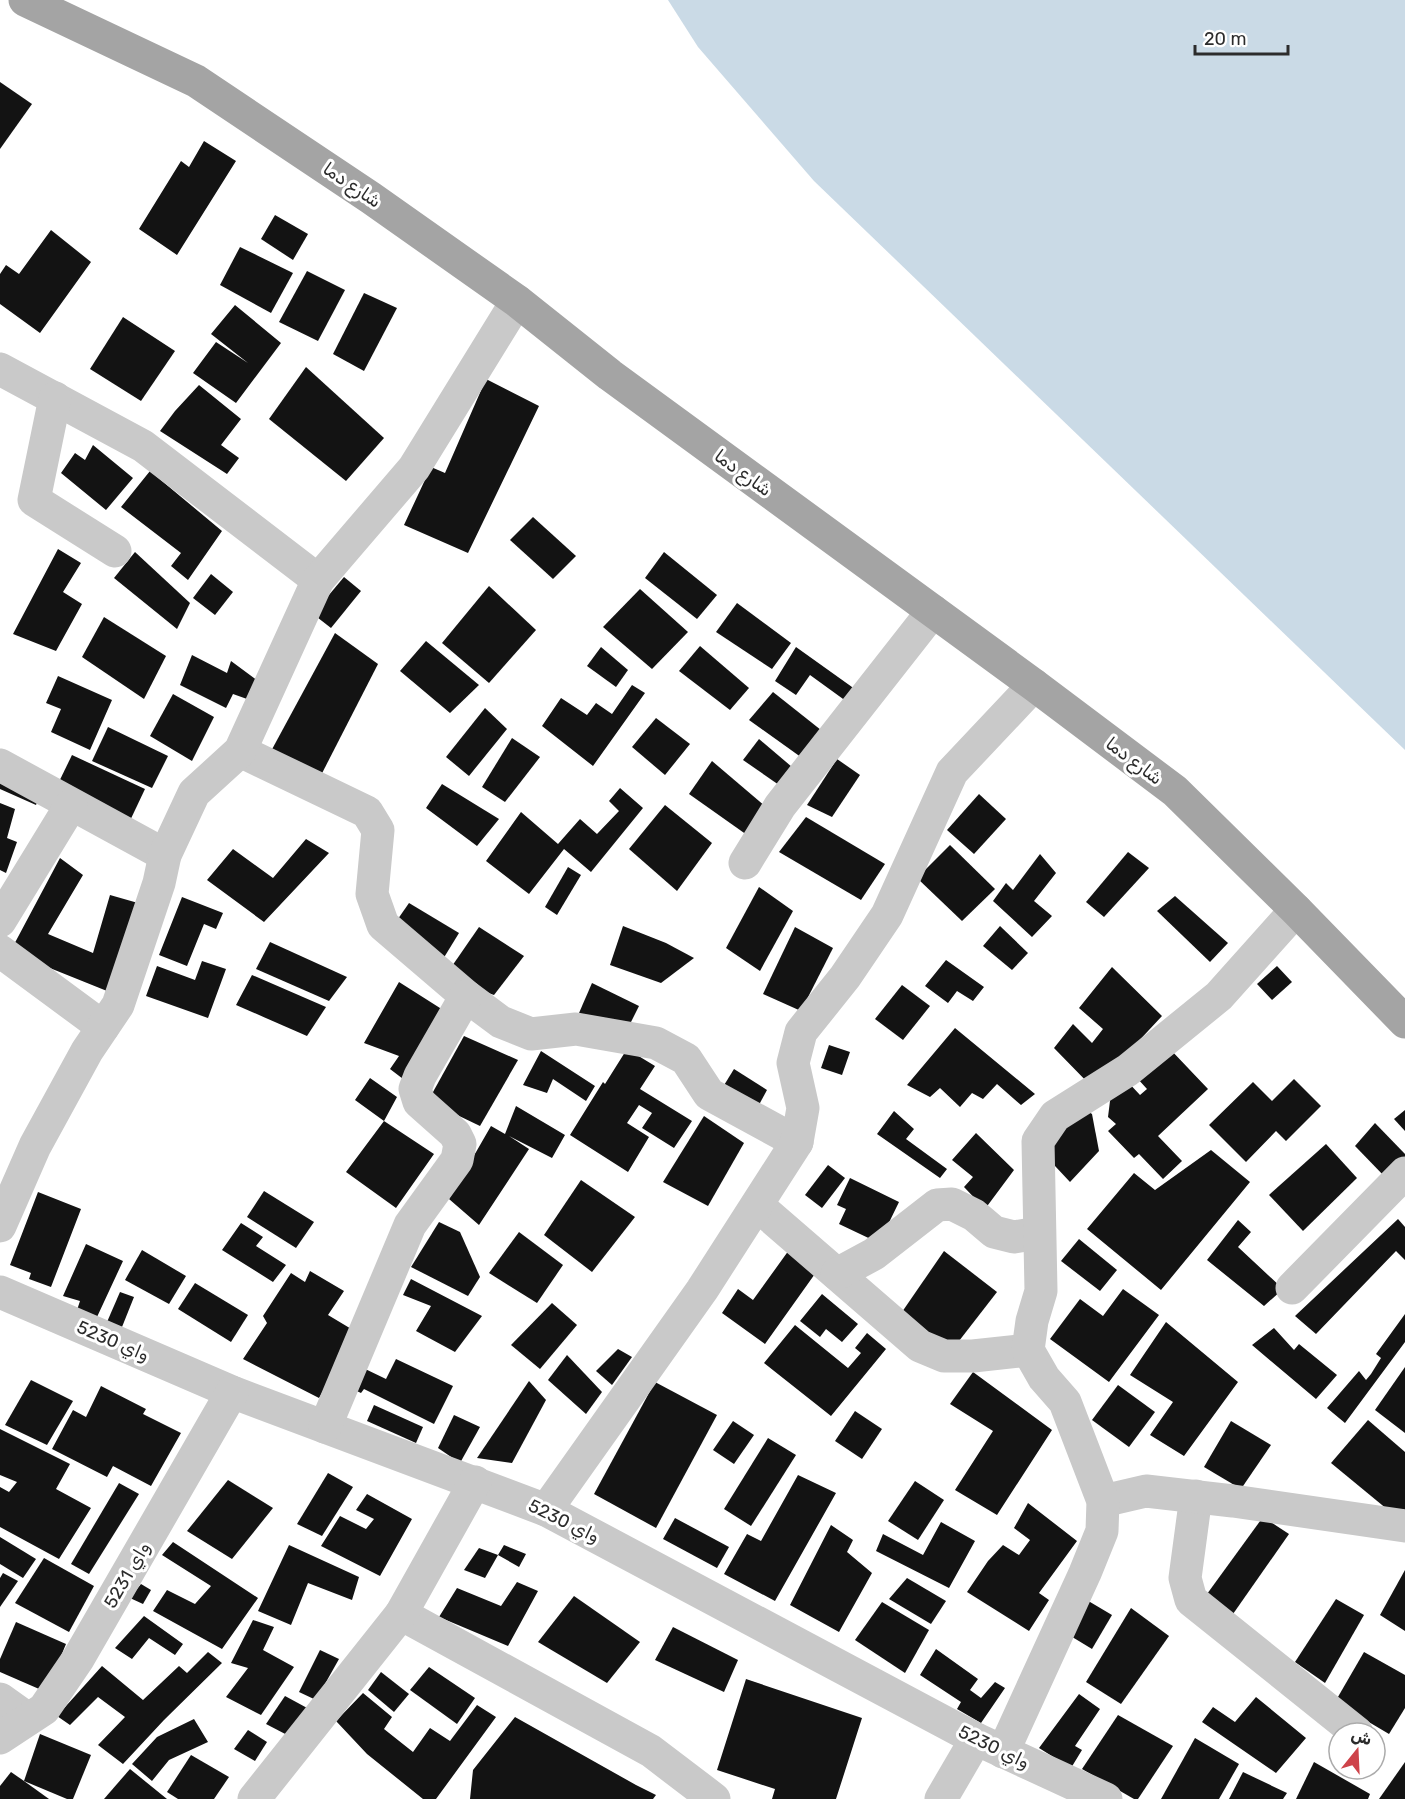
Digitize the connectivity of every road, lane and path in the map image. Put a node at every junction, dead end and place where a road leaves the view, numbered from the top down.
1 (25, 0) edge
2 (517, 301) junction
3 (0, 369) edge
4 (55, 398) junction
5 (115, 551) dead end
6 (318, 580) junction
7 (933, 612) junction
8 (1034, 685) junction
9 (240, 751) junction
10 (0, 765) edge
11 (71, 805) junction
12 (165, 855) junction
13 (745, 863) dead end
14 (1296, 910) junction
15 (0, 921) edge
16 (0, 951) edge
17 (466, 996) junction
18 (1405, 1022) edge
19 (103, 1028) junction
20 (797, 1142) junction
21 (1405, 1173) edge
22 (757, 1205) junction
23 (0, 1226) edge
24 (1038, 1233) junction
25 (837, 1274) junction
26 (1292, 1288) dead end
27 (0, 1292) edge
28 (1028, 1350) junction
29 (232, 1392) junction
30 (325, 1427) junction
31 (475, 1482) junction
32 (1196, 1496) junction
33 (1103, 1501) junction
34 (546, 1509) junction
35 (1405, 1526) edge
36 (401, 1614) junction
37 (0, 1699) edge
38 (28, 1719) junction
39 (1342, 1721) edge
40 (0, 1738) edge
41 (990, 1745) junction
42 (254, 1799) edge
43 (714, 1799) edge
44 (941, 1799) edge
45 (1106, 1799) edge

1 - 2 main road, شارع دما
2 - 6 street
2 - 7 main road, شارع دما
3 - 4 street
4 - 5 street
4 - 6 street
6 - 9 street
7 - 8 main road, شارع دما
7 - 13 street
8 - 14 main road, شارع دما
8 - 20 street
9 - 12 street
9 - 17 street
10 - 11 street
11 - 12 street
11 - 15 street
12 - 19 street
14 - 18 main road, شارع دما
14 - 24 street
16 - 19 street
17 - 20 street
17 - 30 street
19 - 23 street
20 - 22 street
21 - 26 street
22 - 25 street
22 - 34 street
24 - 25 street
24 - 28 street
25 - 28 street
27 - 29 street, واي 5230
28 - 33 street
29 - 30 street, واي 5230
29 - 38 street, واي 5231
30 - 31 street, واي 5230
31 - 34 street, واي 5230
31 - 36 street
32 - 33 street
32 - 35 street
32 - 39 street
33 - 41 street
34 - 41 street, واي 5230
36 - 42 street
36 - 43 street
37 - 38 street
38 - 40 street, واي 5231
41 - 44 street
41 - 45 street, واي 5230

